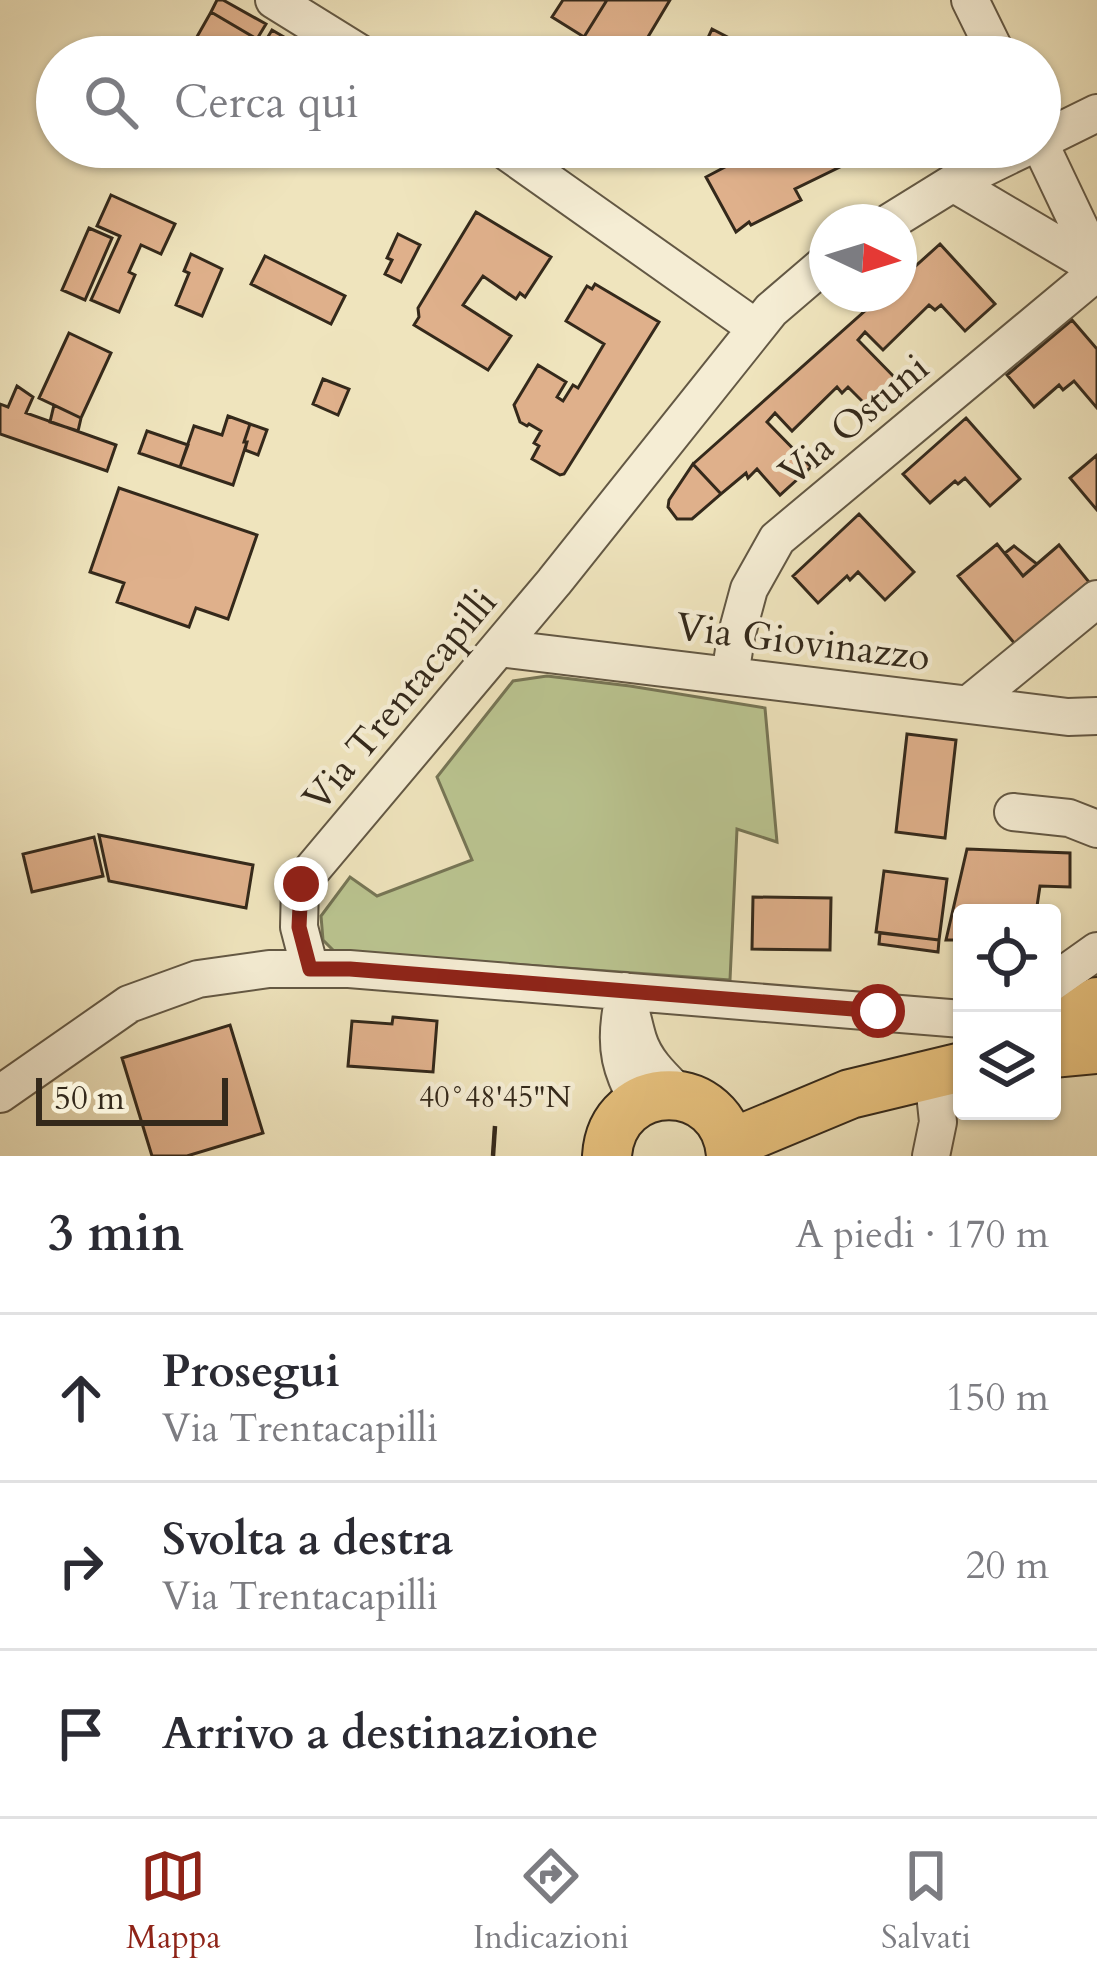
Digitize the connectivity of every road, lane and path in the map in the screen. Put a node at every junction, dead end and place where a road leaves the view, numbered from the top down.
1 (274, 0) edge
2 (970, 0) edge
3 (332, 36) edge
4 (988, 36) edge
5 (1097, 113) edge
6 (1061, 131) edge
7 (530, 168) edge
8 (984, 168) edge
9 (1052, 168) edge
10 (953, 183) junction
11 (917, 205) edge
12 (1097, 268) edge
13 (809, 277) edge
14 (756, 328) junction
15 (1097, 599) edge
16 (499, 648) junction
17 (730, 676) junction
18 (969, 704) junction
19 (1097, 716) edge
20 (1013, 812) dead end
21 (1097, 829) edge
22 (1097, 951) edge
23 (310, 969) junction
24 (1061, 977) edge
25 (624, 991) junction
26 (1097, 1002) edge
27 (953, 1018) edge
28 (1061, 1025) edge
29 (1097, 1049) edge
30 (1061, 1052) edge
31 (948, 1070) edge
32 (0, 1094) edge
33 (674, 1126) edge
34 (575, 1156) edge
35 (931, 1156) edge

1 - 3 street
2 - 4 street
5 - 6 street
7 - 14 street
8 - 10 street
9 - 12 street
10 - 11 street
10 - 12 street
12 - 17 street, Via Ostuni
13 - 14 street, Via Trentacapilli
14 - 16 street, Via Trentacapilli
15 - 18 street
16 - 17 street, Via Giovinazzo
16 - 23 street, Via Trentacapilli
17 - 18 street, Via Giovinazzo
18 - 19 street, Via Giovinazzo
20 - 21 street
22 - 24 street
23 - 25 street
23 - 32 street
25 - 27 street
25 - 33 street
26 - 28 main road
29 - 30 main road
31 - 33 main road
31 - 35 street
33 - 34 main road

